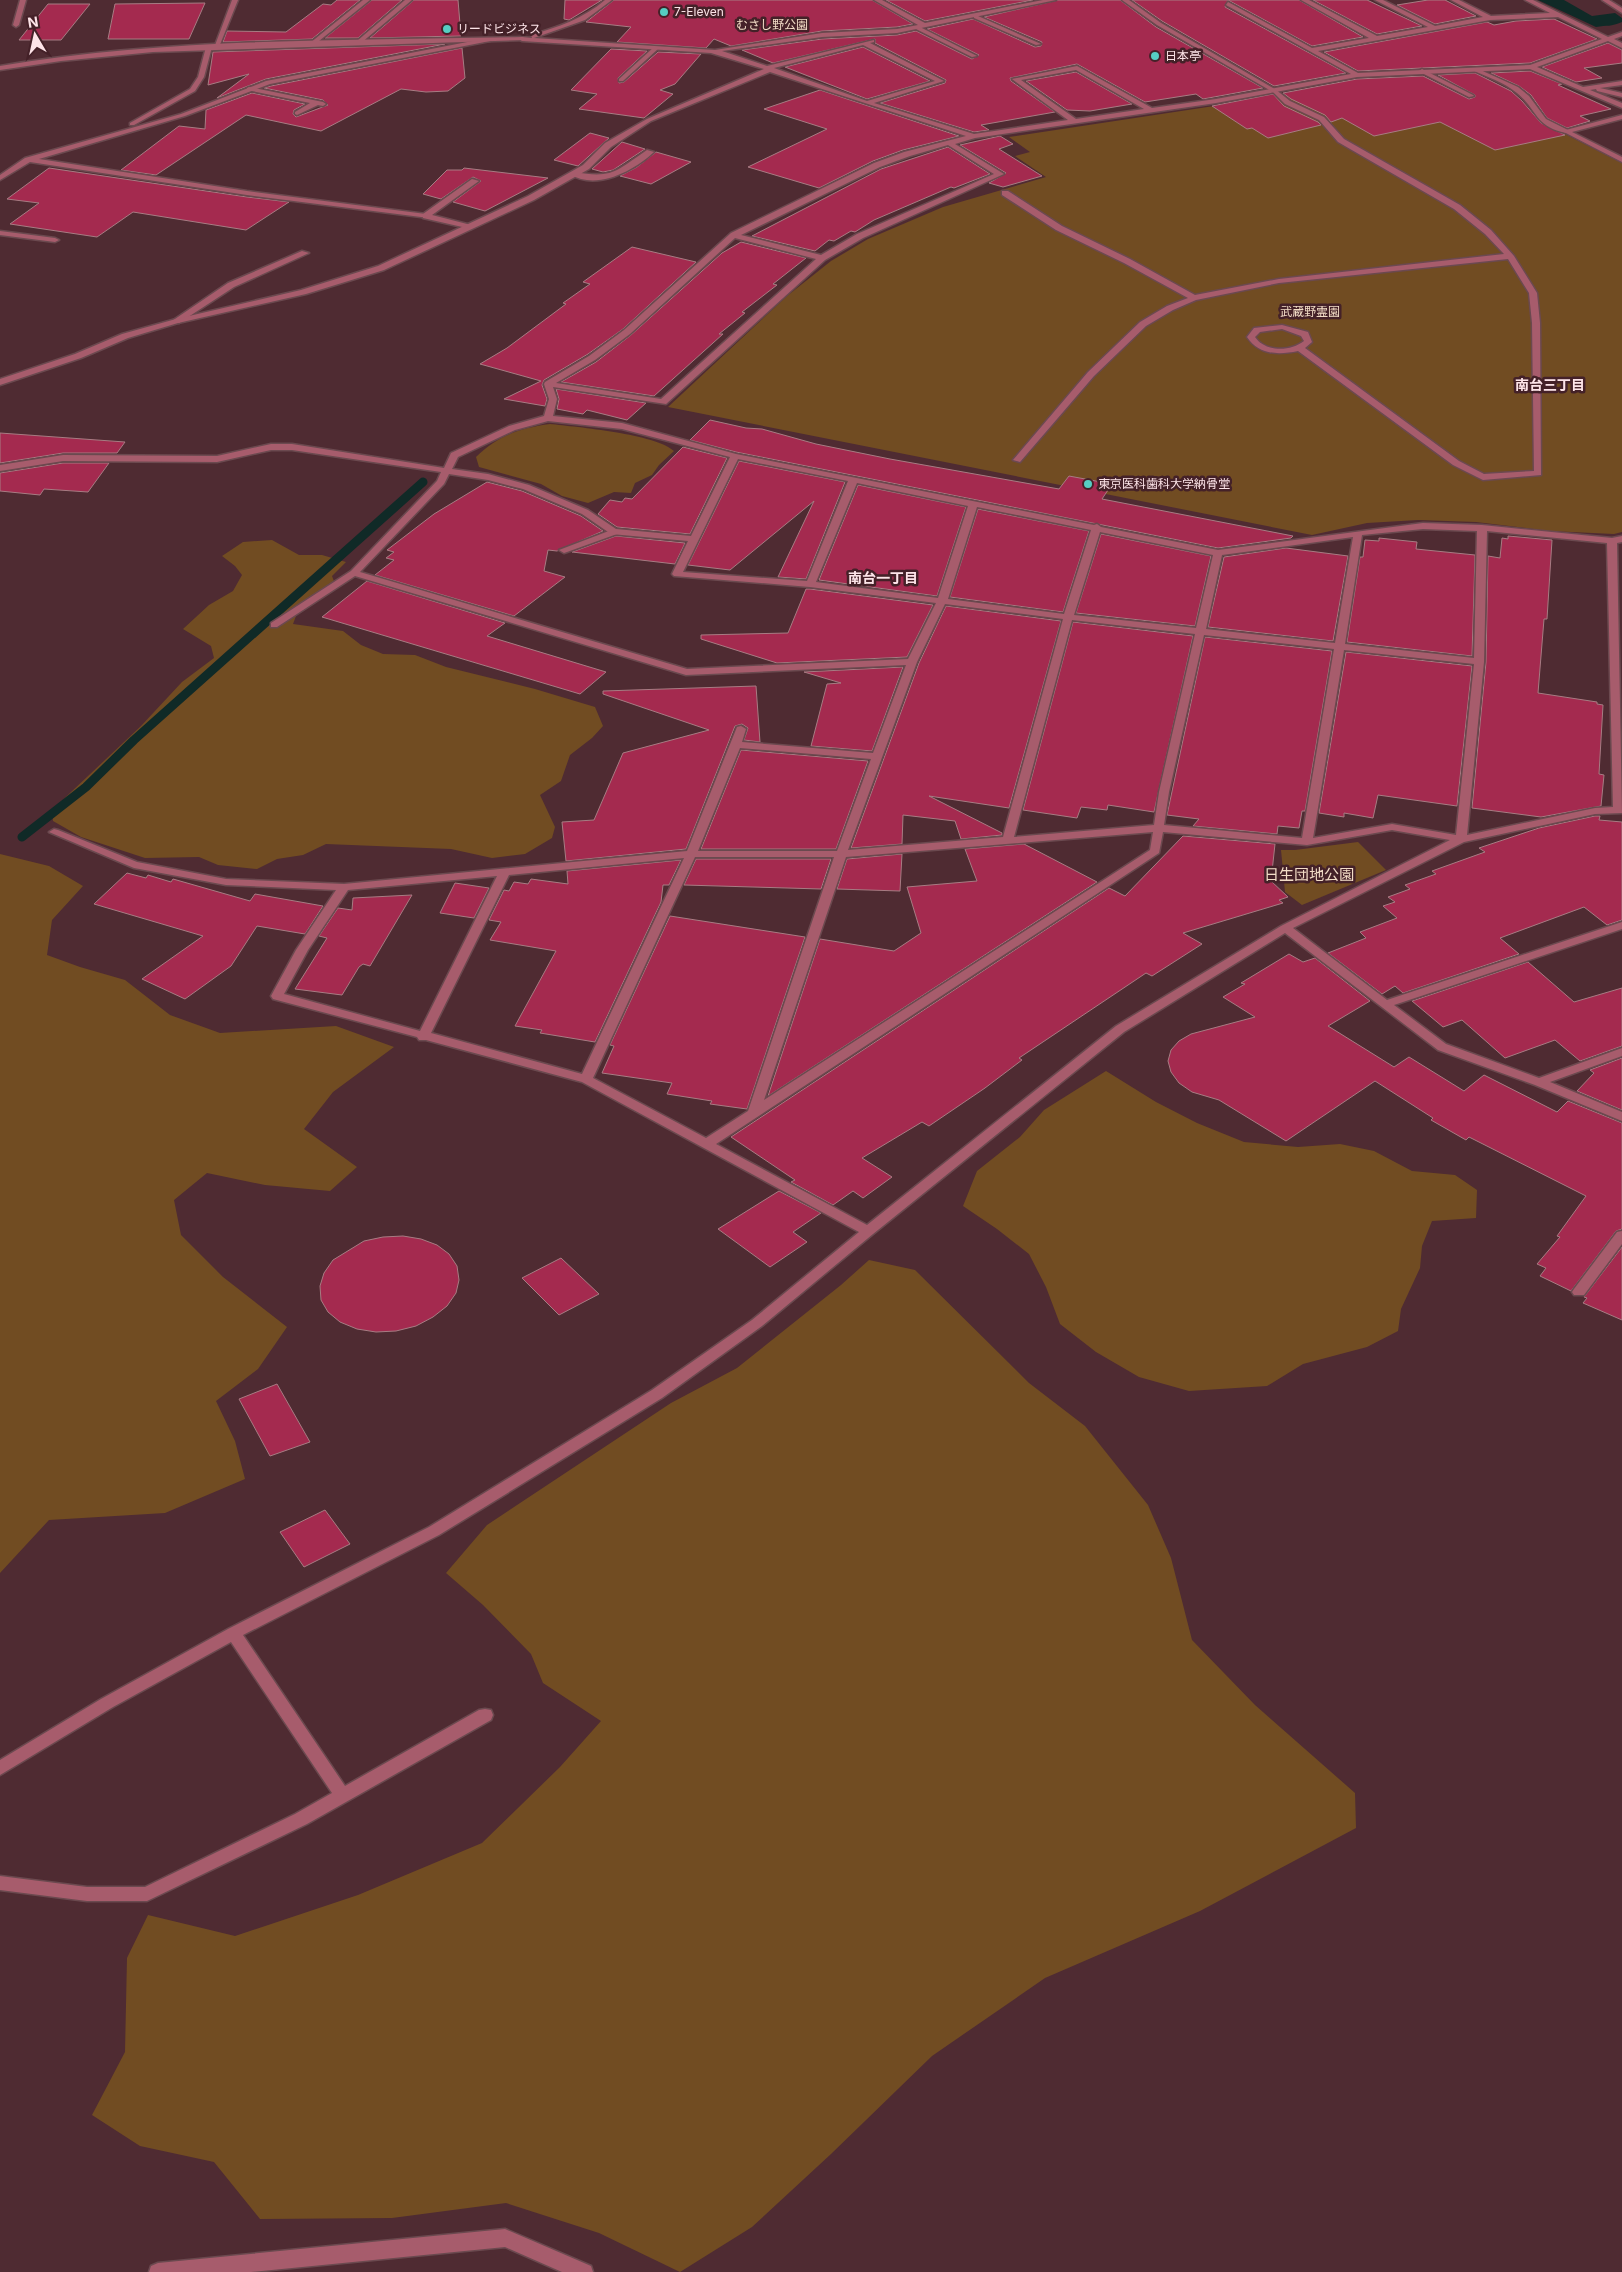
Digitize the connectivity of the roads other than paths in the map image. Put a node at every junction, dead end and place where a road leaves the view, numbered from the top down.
1 (23, 0) edge
2 (235, 0) edge
3 (367, 0) edge
4 (409, 0) edge
5 (609, 0) edge
6 (877, 0) edge
7 (1052, 0) edge
8 (1124, 0) edge
9 (1242, 0) edge
10 (1304, 0) edge
11 (1378, 0) edge
12 (1454, 0) edge
13 (1528, 0) edge
14 (1604, 0) edge
15 (1622, 11) edge
16 (1559, 15) junction
17 (976, 17) junction
18 (1490, 18) junction
19 (16, 25) dead end
20 (921, 27) junction
21 (1433, 28) junction
22 (898, 31) junction
23 (1622, 34) edge
24 (522, 38) junction
25 (1375, 38) junction
26 (1610, 39) junction
27 (488, 40) junction
28 (359, 42) junction
29 (864, 43) junction
30 (312, 44) junction
31 (1038, 44) dead end
32 (1622, 46) edge
33 (212, 47) junction
34 (656, 48) junction
35 (1312, 50) junction
36 (711, 51) junction
37 (974, 56) dead end
38 (1531, 67) junction
39 (0, 68) edge
40 (769, 68) junction
41 (1474, 69) junction
42 (1422, 71) junction
43 (1357, 75) junction
44 (621, 80) dead end
45 (1622, 84) edge
46 (1592, 88) junction
47 (249, 89) junction
48 (1582, 89) junction
49 (1275, 91) junction
50 (1622, 95) edge
51 (1471, 96) dead end
52 (867, 103) junction
53 (1622, 106) edge
54 (1150, 110) junction
55 (297, 113) dead end
56 (1622, 117) edge
57 (1074, 121) junction
58 (1566, 131) junction
59 (120, 132) junction
60 (975, 136) junction
61 (949, 142) junction
62 (650, 152) dead end
63 (28, 160) junction
64 (1622, 160) edge
65 (574, 174) junction
66 (2, 175) edge
67 (475, 180) dead end
68 (1005, 192) dead end
69 (426, 216) junction
70 (468, 227) junction
71 (0, 233) edge
72 (734, 235) junction
73 (55, 240) dead end
74 (305, 254) dead end
75 (1510, 256) junction
76 (822, 258) junction
77 (1194, 298) junction
78 (176, 321) junction
79 (1299, 348) junction
80 (0, 382) edge
81 (548, 384) junction
82 (548, 418) junction
83 (735, 456) junction
84 (1017, 460) dead end
85 (0, 468) edge
86 (445, 472) junction
87 (854, 479) junction
88 (973, 504) junction
89 (1097, 527) junction
90 (1482, 528) junction
91 (614, 532) junction
92 (1358, 533) junction
93 (693, 539) junction
94 (1617, 540) edge
95 (564, 550) dead end
96 (1218, 553) junction
97 (354, 573) junction
98 (810, 584) junction
99 (942, 601) junction
100 (1068, 618) junction
101 (274, 625) dead end
102 (1201, 632) junction
103 (1340, 646) junction
104 (912, 662) junction
105 (1479, 662) junction
106 (741, 729) dead end
107 (736, 745) junction
108 (877, 756) junction
109 (1620, 809) edge
110 (1158, 828) junction
111 (54, 832) dead end
112 (1008, 839) junction
113 (1461, 839) junction
114 (1307, 842) junction
115 (691, 854) junction
116 (841, 854) junction
117 (504, 873) junction
118 (344, 887) junction
119 (1622, 925) edge
120 (1285, 928) junction
121 (1386, 1004) junction
122 (423, 1037) junction
123 (1622, 1052) edge
124 (586, 1079) junction
125 (1539, 1082) junction
126 (754, 1112) junction
127 (1622, 1117) edge
128 (706, 1144) junction
129 (868, 1231) junction
130 (1622, 1235) edge
131 (1579, 1292) dead end
132 (233, 1633) junction
133 (484, 1715) dead end
134 (0, 1768) edge
135 (344, 1796) junction
136 (0, 1883) edge
137 (158, 2272) edge
138 (584, 2272) edge

1 - 19 street
2 - 33 street
3 - 30 street
4 - 28 street
5 - 24 street
6 - 20 street
7 - 17 street
8 - 49 street
9 - 35 street
10 - 25 street
11 - 21 street
12 - 18 street
13 - 16 street
14 - 15 street
16 - 18 street
16 - 26 street
17 - 20 street
17 - 31 street
18 - 21 street
20 - 22 street
20 - 37 street
21 - 25 street
22 - 29 street
22 - 36 street
23 - 26 street
24 - 27 street
24 - 34 street
25 - 35 street
26 - 32 street
26 - 38 street
27 - 28 street
27 - 47 street
28 - 30 street
29 - 40 street
29 - 52 street
30 - 33 street
33 - 39 street
33 - 59 street
34 - 36 street
34 - 44 street
35 - 43 street
36 - 40 street
38 - 41 street
38 - 48 street
40 - 52 street
40 - 65 street
41 - 42 street
41 - 58 street
42 - 43 street
42 - 51 street
43 - 49 street
45 - 46 street
46 - 48 street
46 - 50 street
47 - 55 street
47 - 59 street
48 - 53 street
49 - 54 street
49 - 75 street
52 - 60 street
54 - 57 street
54 - 57 street
56 - 58 street
57 - 60 street
58 - 64 street
59 - 63 street
60 - 61 street
61 - 72 street
61 - 76 street
62 - 65 street
63 - 66 street
63 - 69 street
65 - 70 street
67 - 69 street
68 - 77 street
69 - 70 street
70 - 78 street
71 - 73 street
72 - 76 street
72 - 81 street
74 - 78 street
75 - 77 street
75 - 79 street
76 - 81 street
77 - 84 street
78 - 80 street
79 - 79 street
81 - 82 street
82 - 83 street
82 - 86 street
83 - 87 street
83 - 93 street
85 - 86 street
86 - 91 street
86 - 97 street
87 - 88 street
87 - 98 street
88 - 89 street
88 - 99 street
89 - 96 street
89 - 100 street
90 - 92 street
90 - 94 street
90 - 105 street
91 - 93 street
91 - 95 street
92 - 96 street
92 - 103 street
93 - 98 street
94 - 109 street
96 - 102 street
97 - 101 street
97 - 104 street
98 - 99 street
99 - 100 street
99 - 104 street
100 - 102 street
100 - 112 street
102 - 103 street
102 - 110 street
103 - 105 street
103 - 114 street
104 - 108 street
105 - 113 street
106 - 107 street
107 - 108 street
107 - 115 street
108 - 116 street
109 - 113 street
110 - 112 street
110 - 114 street
110 - 126 street
111 - 118 street
112 - 116 street
113 - 114 street
113 - 120 street
115 - 116 street
115 - 117 street
115 - 124 street
116 - 126 street
117 - 118 street
117 - 122 street
118 - 122 street
119 - 121 street
120 - 121 street
120 - 129 street
121 - 125 street
122 - 124 street
123 - 125 street
124 - 128 street
125 - 127 street
126 - 128 street
128 - 129 street
129 - 132 street
130 - 131 street
132 - 134 street
132 - 135 street
133 - 135 street
135 - 136 street
137 - 138 street

